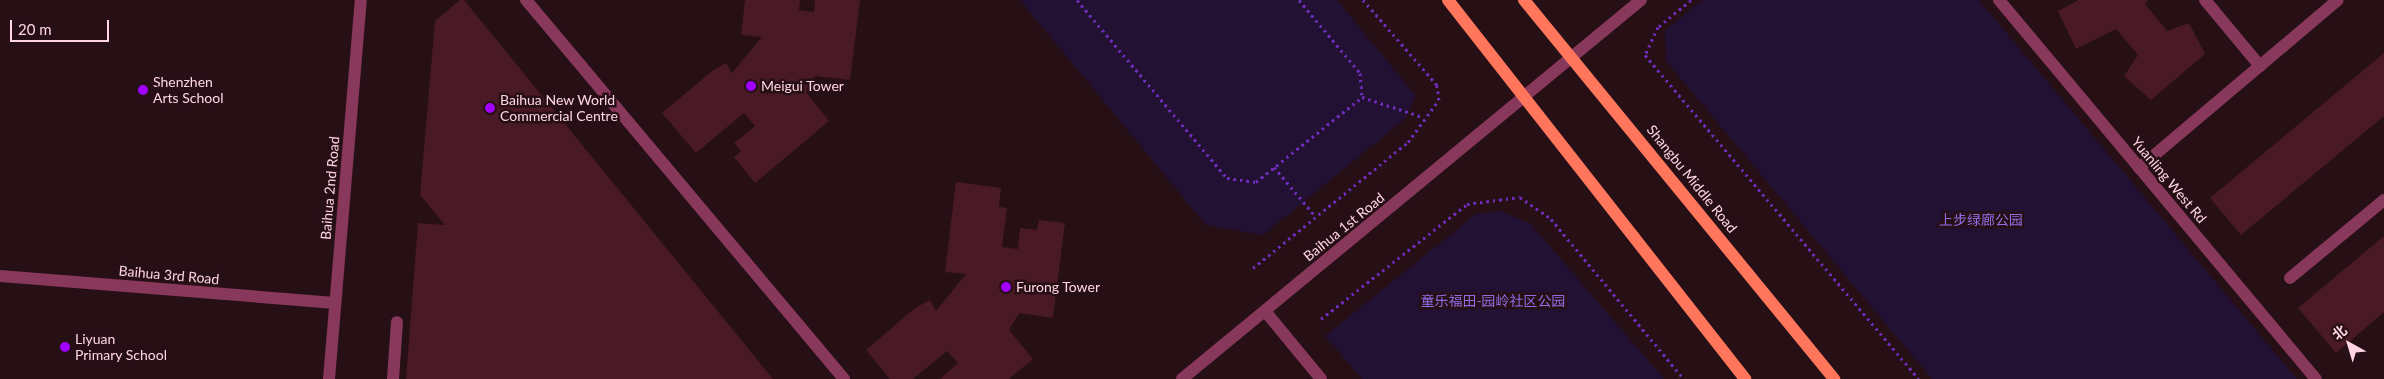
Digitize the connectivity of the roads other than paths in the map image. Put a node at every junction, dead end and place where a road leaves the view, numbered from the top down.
1 (361, 0) edge
2 (526, 0) edge
3 (1448, 0) edge
4 (1524, 0) edge
5 (1641, 0) edge
6 (1999, 0) edge
7 (2205, 0) edge
8 (2338, 0) edge
9 (1573, 57) junction
10 (2260, 66) junction
11 (1525, 97) junction
12 (2139, 168) junction
13 (2384, 200) edge
14 (0, 276) edge
15 (2290, 278) dead end
16 (335, 303) junction
17 (1265, 312) junction
18 (397, 322) dead end
19 (329, 379) edge
20 (393, 379) edge
21 (844, 379) edge
22 (1182, 379) edge
23 (1321, 379) edge
24 (1745, 379) edge
25 (1834, 379) edge
26 (2316, 379) edge

1 - 16 street, Baihua 2nd Road
2 - 21 street
3 - 11 main road
4 - 9 main road, Shangbu Middle Road
5 - 9 street, Baihua 1st Road
6 - 12 street, Yuanling West Rd
7 - 10 street
8 - 10 street
9 - 11 street, Baihua 1st Road
9 - 25 main road, Shangbu Middle Road
10 - 12 street
11 - 17 street, Baihua 1st Road
11 - 24 main road
12 - 26 street, Yuanling West Rd
13 - 15 street
14 - 16 street, Baihua 3rd Road
16 - 19 street, Baihua 2nd Road
17 - 22 street, Baihua 1st Road
17 - 23 street
18 - 20 street

